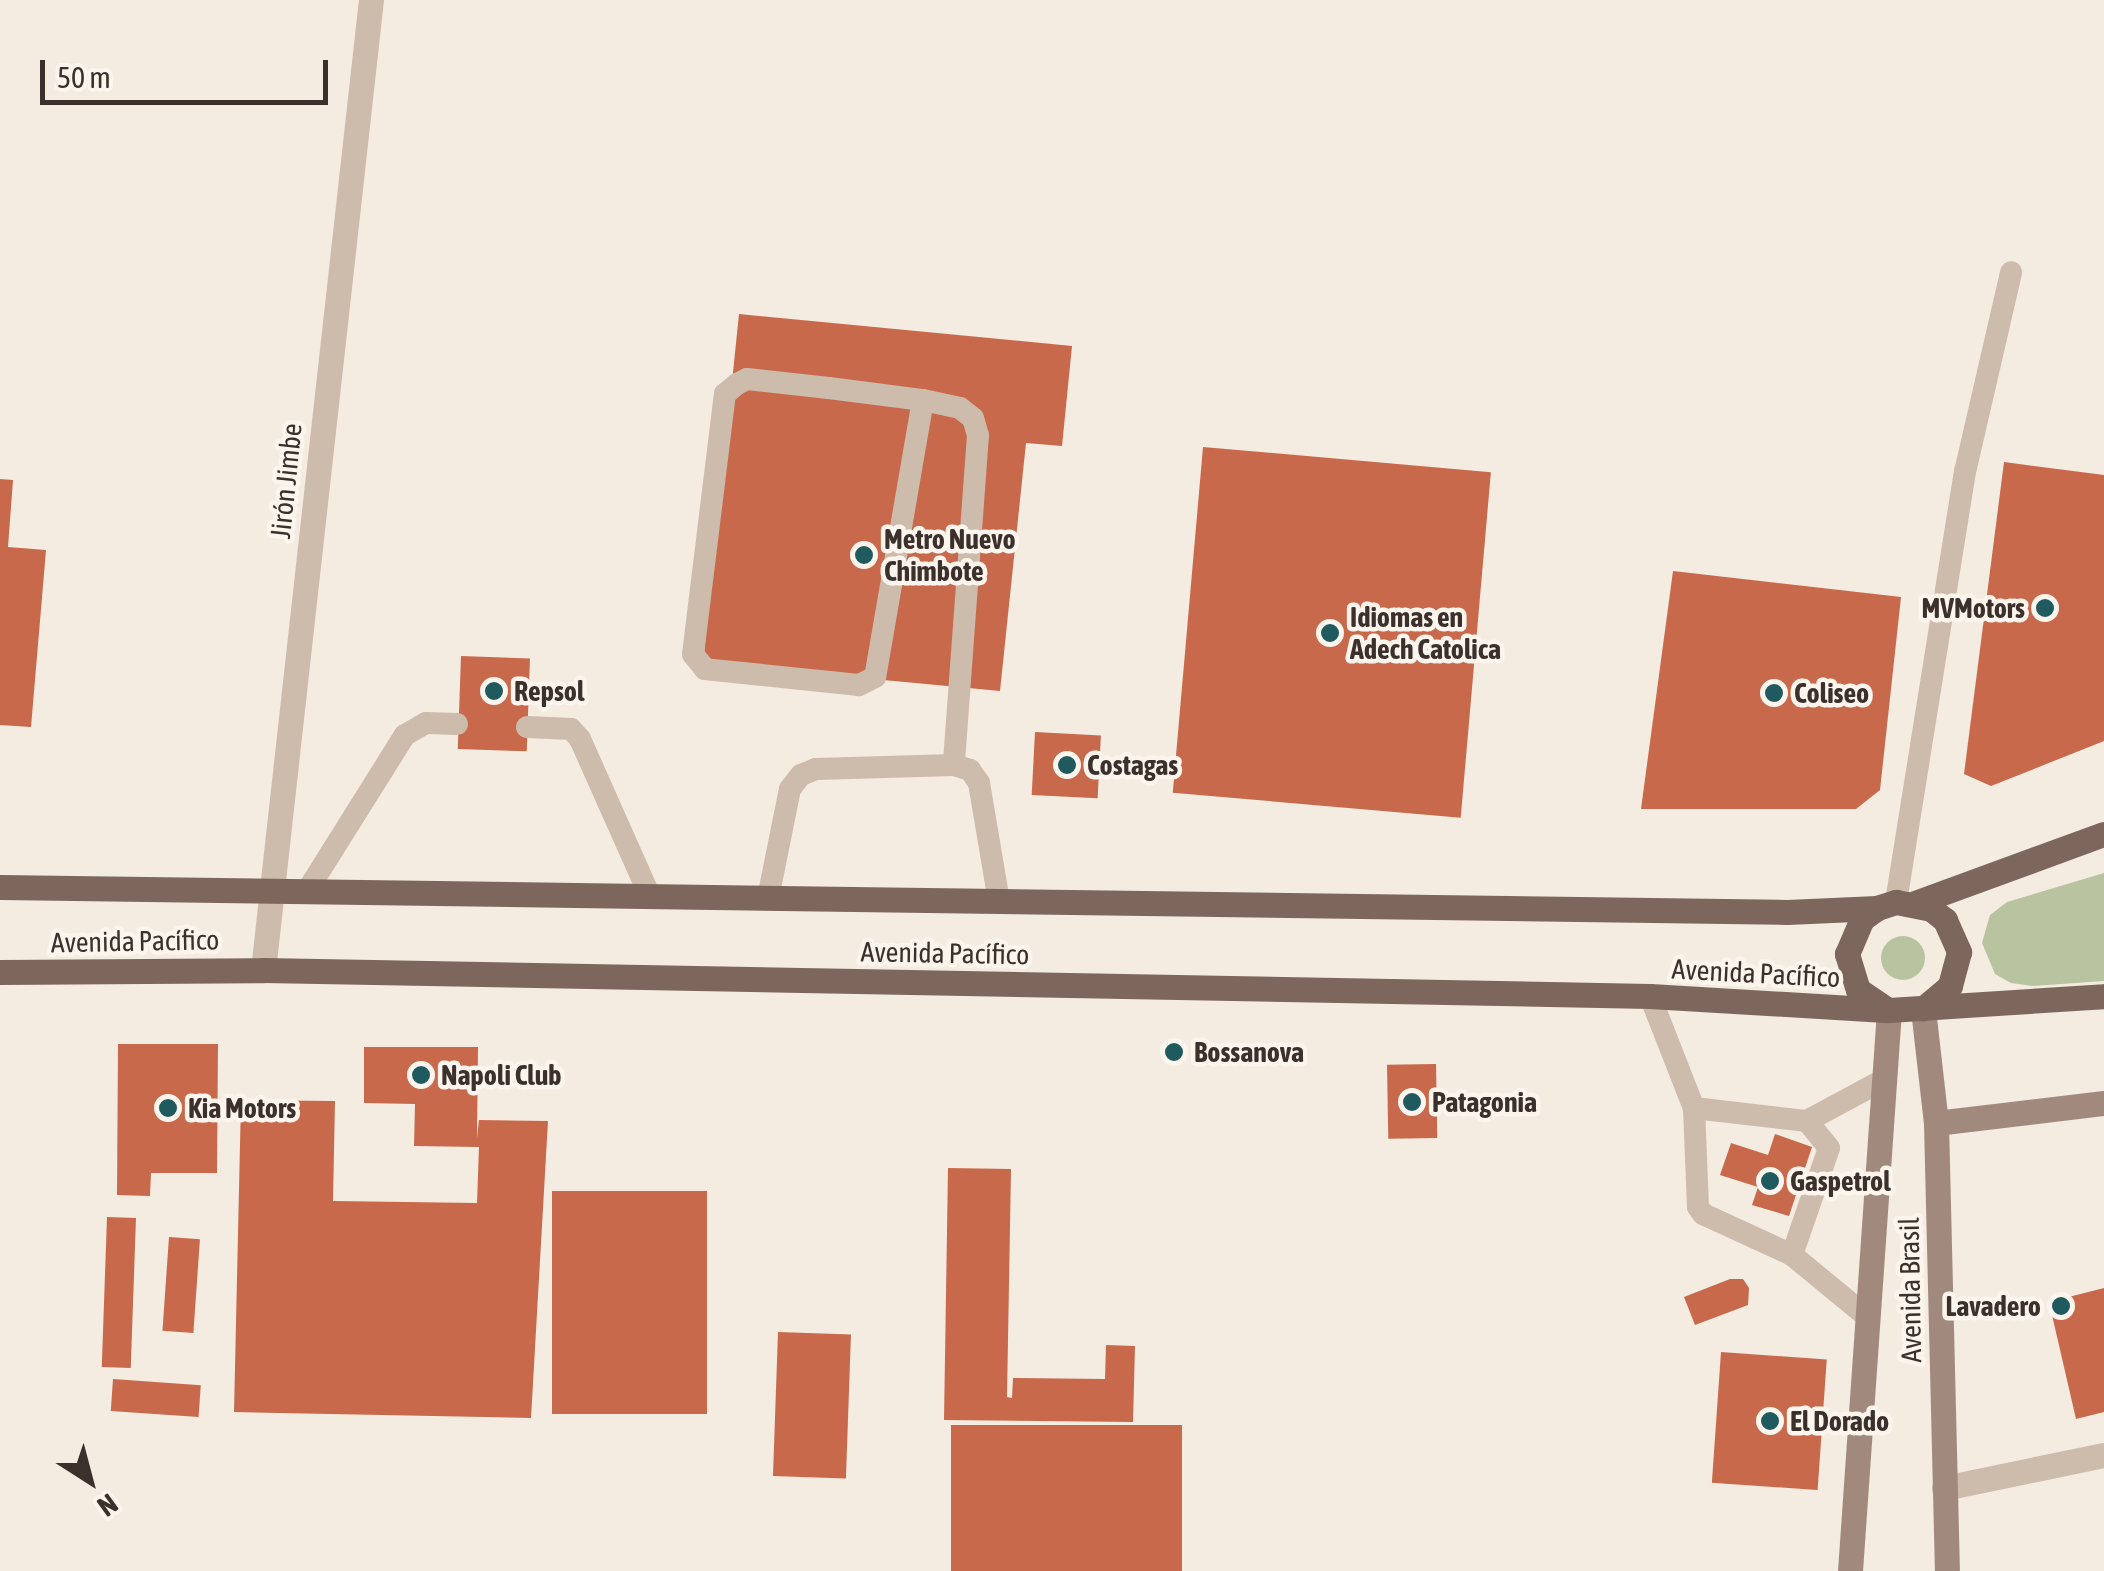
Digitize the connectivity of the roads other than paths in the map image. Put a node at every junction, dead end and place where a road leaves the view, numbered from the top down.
1 (371, 0) edge
2 (2011, 272) dead end
3 (923, 400) junction
4 (457, 724) dead end
5 (527, 727) dead end
6 (954, 765) junction
7 (2103, 834) edge
8 (0, 887) edge
9 (270, 891) junction
10 (307, 891) junction
11 (650, 896) junction
12 (768, 898) junction
13 (999, 901) junction
14 (1896, 904) junction
15 (264, 970) junction
16 (0, 972) edge
17 (1650, 996) junction
18 (2104, 996) edge
19 (1923, 1009) junction
20 (1889, 1010) junction
21 (1885, 1079) junction
22 (2104, 1103) edge
23 (1694, 1108) junction
24 (1807, 1121) junction
25 (1936, 1123) junction
26 (1792, 1255) junction
27 (1865, 1315) junction
28 (2104, 1455) edge
29 (1944, 1488) junction
30 (1850, 1571) edge
31 (1947, 1571) edge

1 - 9 street, Jirón Jimbe
2 - 14 lane
3 - 3 lane
3 - 6 lane
4 - 10 lane
5 - 11 lane
6 - 12 lane
6 - 13 lane
7 - 14 main road, Avenida Pacífico
8 - 9 main road, Avenida Pacífico
9 - 10 main road, Avenida Pacífico
9 - 15 street, Jirón Jimbe
10 - 11 main road, Avenida Pacífico
11 - 12 main road, Avenida Pacífico
12 - 13 main road, Avenida Pacífico
13 - 14 main road, Avenida Pacífico
14 - 19 main road
14 - 20 main road
15 - 16 main road, Avenida Pacífico
15 - 17 main road, Avenida Pacífico
17 - 20 main road, Avenida Pacífico
17 - 23 lane
18 - 19 main road
19 - 20 main road
19 - 25 main road, Avenida Brasil
20 - 21 main road
21 - 24 lane
21 - 27 main road
22 - 25 main road
23 - 24 lane
23 - 26 lane
24 - 26 lane
25 - 29 main road, Avenida Brasil
26 - 27 lane
27 - 30 main road
28 - 29 street
29 - 31 main road, Avenida Brasil

